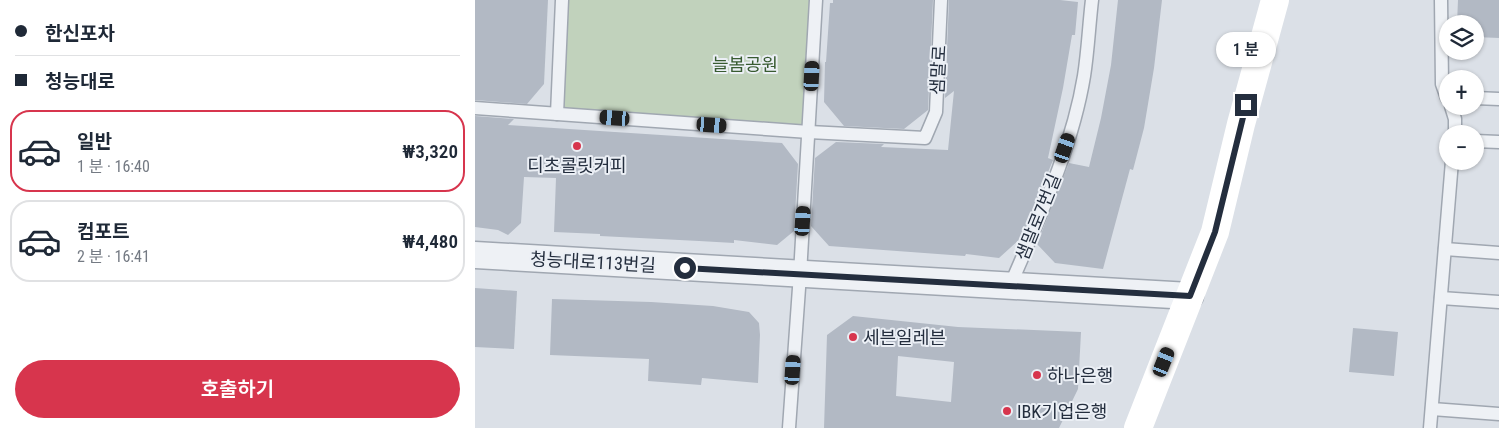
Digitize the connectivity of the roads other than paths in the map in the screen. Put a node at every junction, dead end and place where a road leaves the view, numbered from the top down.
1 (562, 0) edge
2 (816, 0) edge
3 (941, 0) edge
4 (1092, 0) edge
5 (1275, 0) edge
6 (1441, 0) edge
7 (1443, 70) edge
8 (1484, 98) edge
9 (1499, 99) edge
10 (475, 108) edge
11 (557, 114) junction
12 (809, 132) junction
13 (1484, 141) edge
14 (1499, 142) edge
15 (1452, 170) edge
16 (1445, 249) junction
17 (1499, 253) edge
18 (475, 256) edge
19 (800, 274) junction
20 (1010, 286) junction
21 (1190, 296) junction
22 (1441, 298) junction
23 (1499, 302) edge
24 (1432, 410) junction
25 (1499, 414) edge
26 (789, 428) edge
27 (1138, 428) edge
28 (1430, 428) edge

1 - 11 lane
2 - 12 lane
3 - 12 lane, 샘말로
4 - 20 lane, 샘말로7번길
5 - 21 main road
6 - 7 lane
8 - 9 lane
10 - 11 lane
11 - 12 lane
12 - 19 lane
13 - 14 lane
15 - 16 lane
16 - 17 lane
16 - 22 lane
18 - 19 street, 청능대로113번길
19 - 20 street, 청능대로113번길
19 - 26 lane
20 - 21 street, 청능대로113번길
21 - 27 main road
22 - 23 lane
22 - 24 lane
24 - 25 lane
24 - 28 lane

